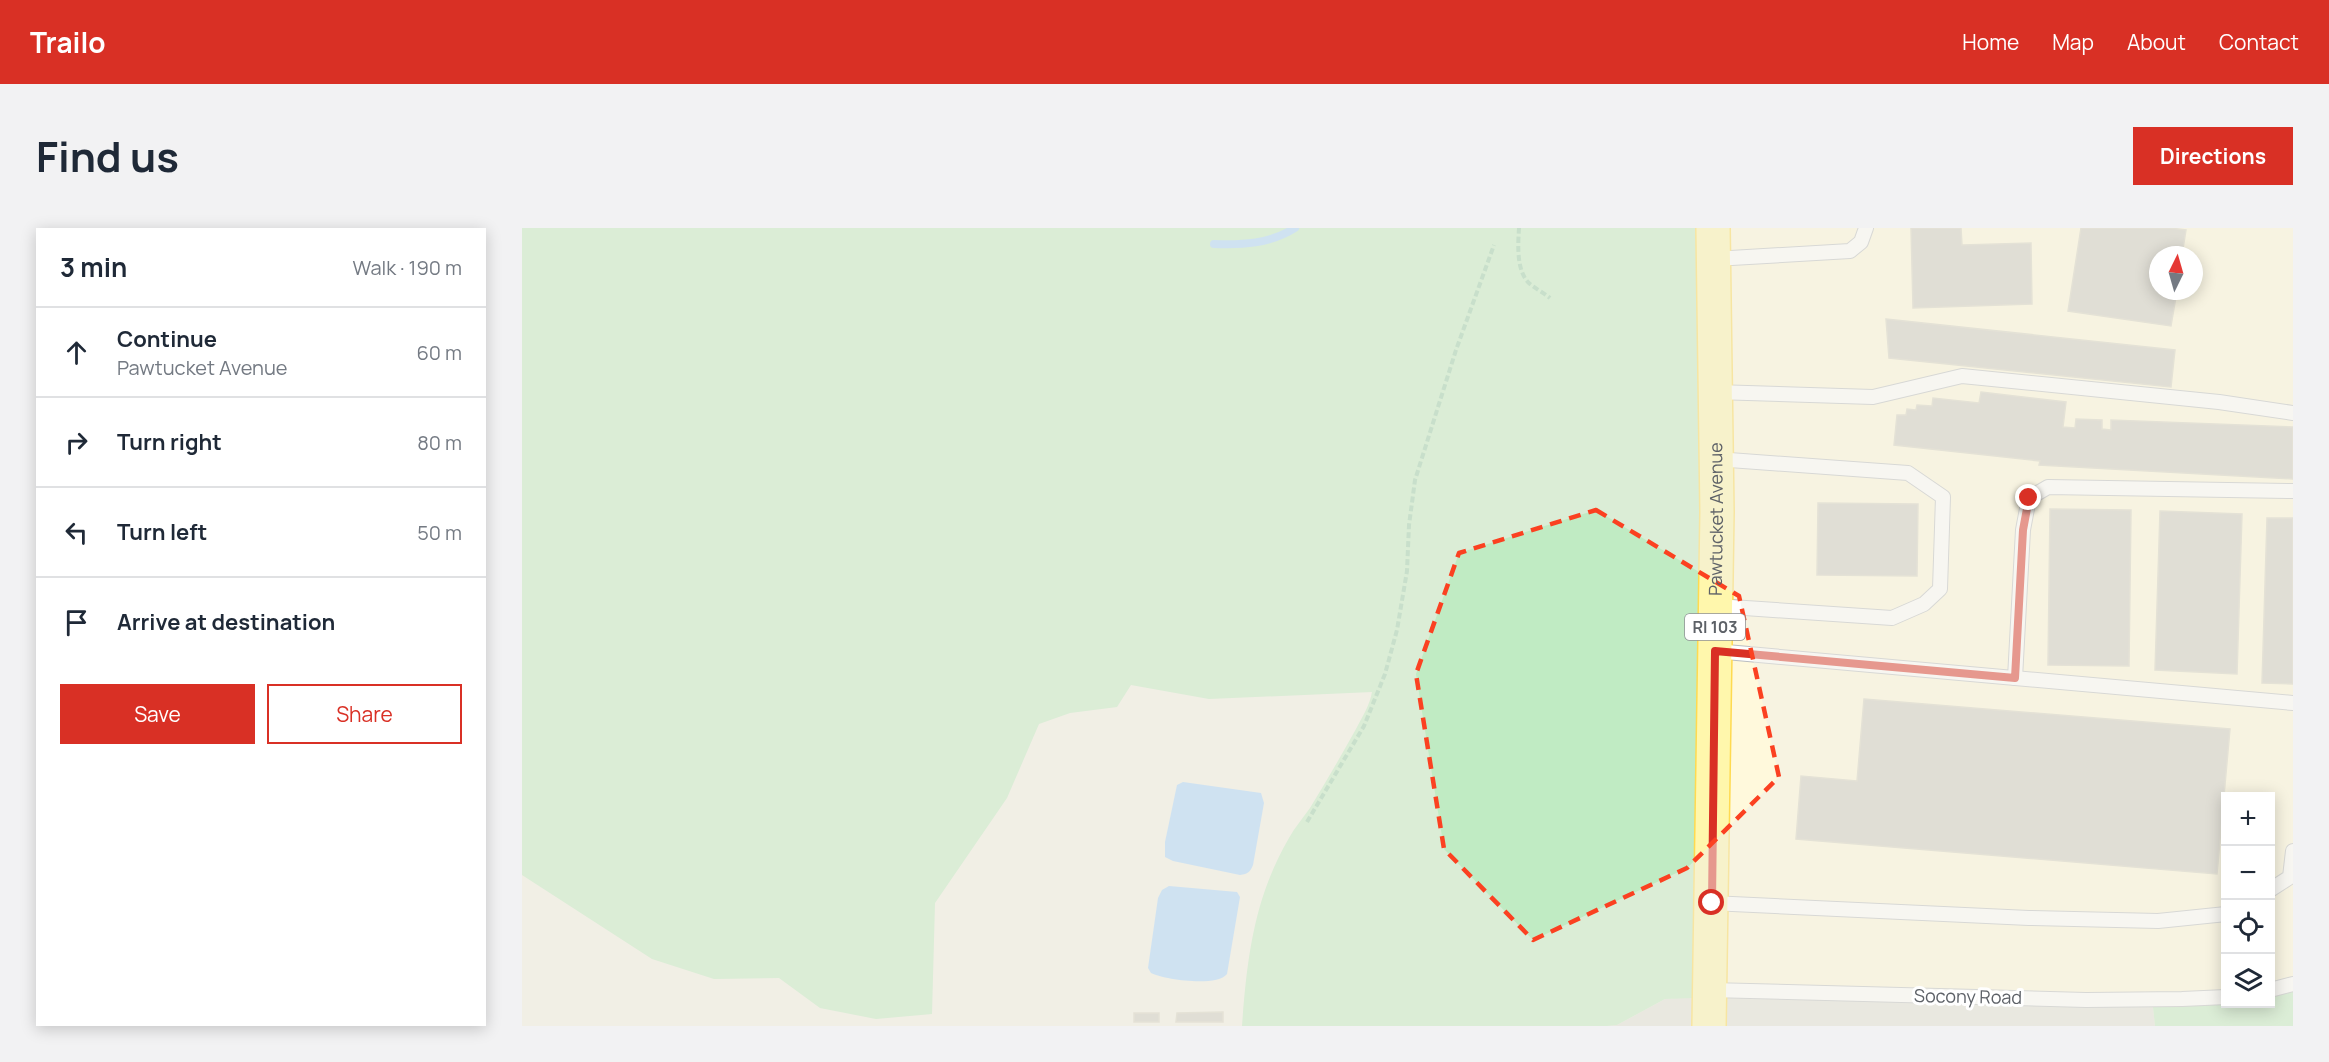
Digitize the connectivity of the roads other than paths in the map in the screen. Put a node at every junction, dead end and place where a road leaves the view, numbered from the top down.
1 (1866, 228) edge
2 (1713, 244) edge
3 (1715, 392) junction
4 (2293, 413) edge
5 (1716, 459) junction
6 (2293, 491) edge
7 (1716, 606) junction
8 (1715, 651) junction
9 (2015, 678) junction
10 (2293, 703) edge
11 (2293, 851) edge
12 (2275, 887) edge
13 (1712, 903) junction
14 (2221, 915) edge
15 (2293, 984) edge
16 (2275, 989) edge
17 (1710, 990) junction
18 (2221, 997) edge
19 (1709, 1026) edge

1 - 2 lane
2 - 3 main road, Pawtucket Avenue / RI 103
3 - 4 lane
3 - 5 main road, Pawtucket Avenue / RI 103
5 - 7 main road, Pawtucket Avenue / RI 103
5 - 7 lane
6 - 9 lane
7 - 8 main road, Pawtucket Avenue / RI 103
8 - 9 lane
8 - 13 main road, Pawtucket Avenue / RI 103
9 - 10 lane
11 - 12 lane
13 - 14 lane
13 - 17 main road, Pawtucket Avenue / RI 103
15 - 16 lane
17 - 18 lane, Socony Road
17 - 19 main road, Pawtucket Avenue / RI 103

